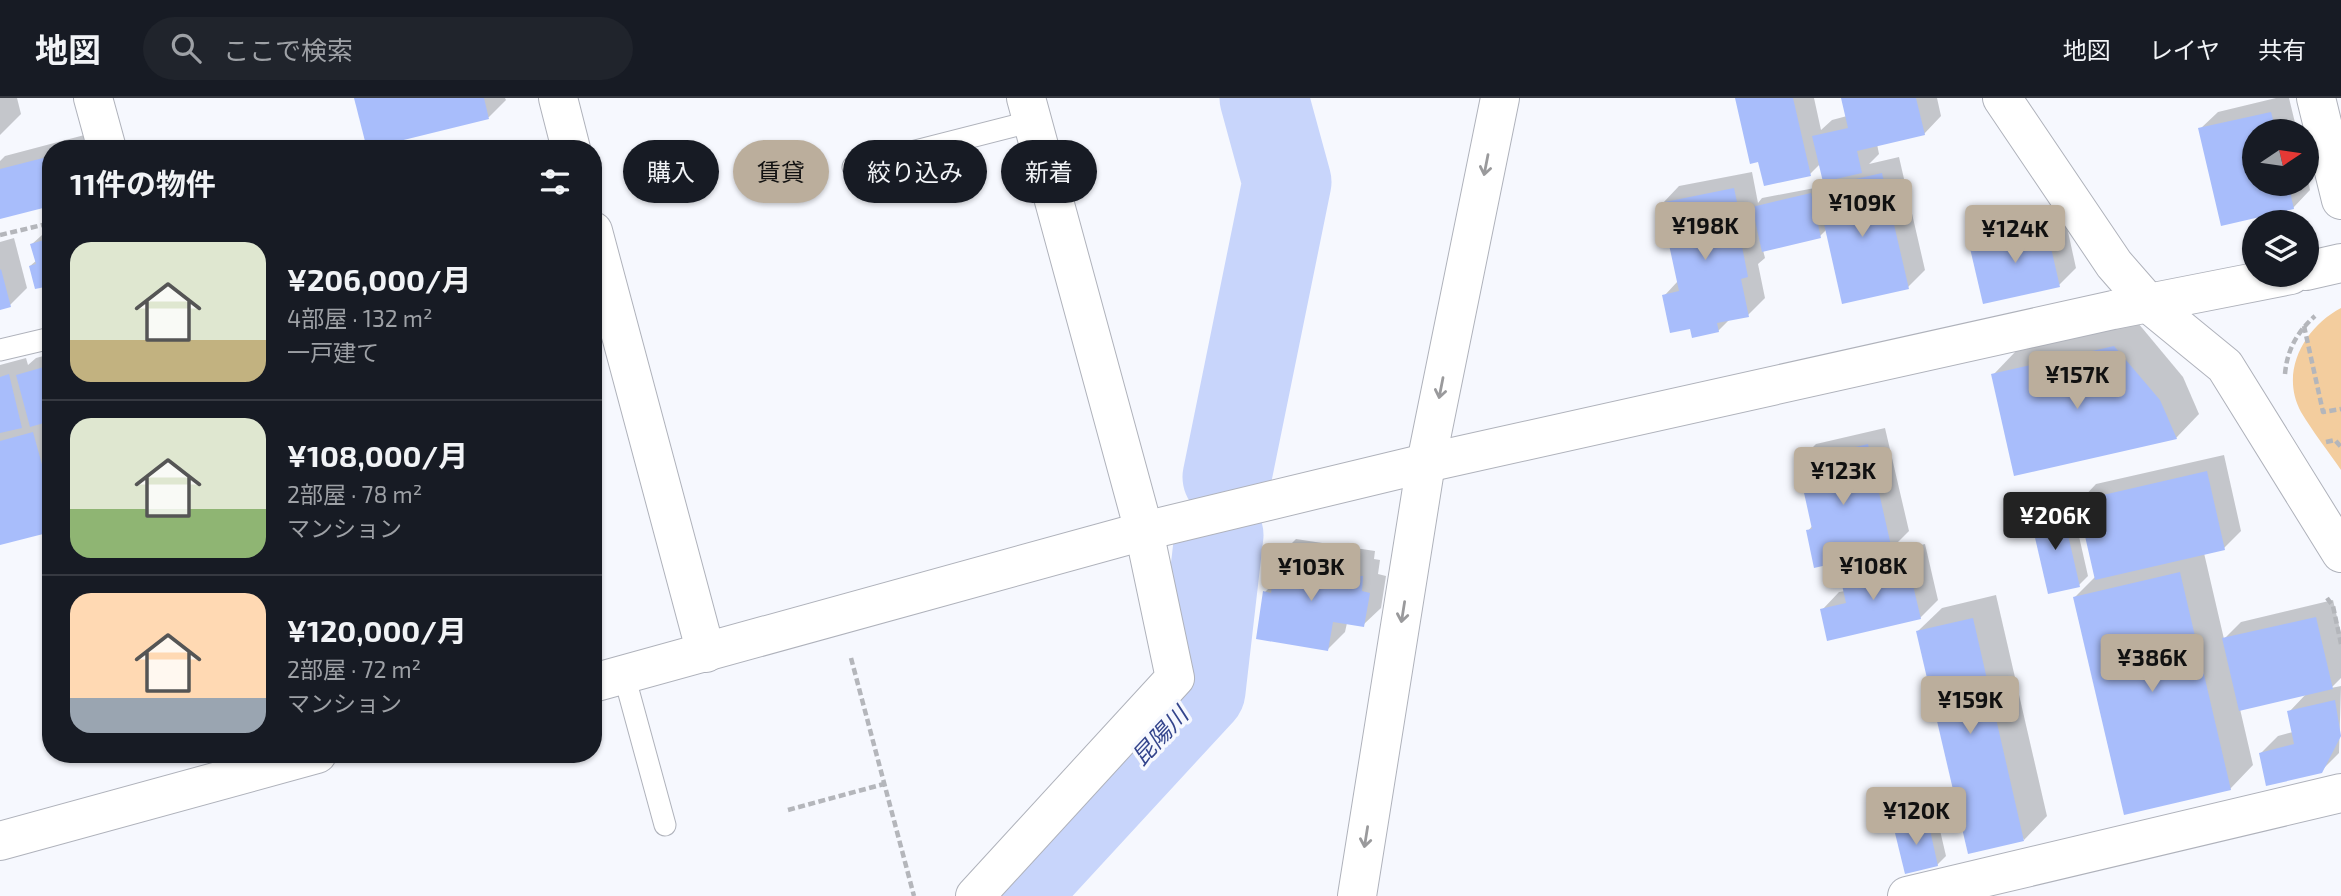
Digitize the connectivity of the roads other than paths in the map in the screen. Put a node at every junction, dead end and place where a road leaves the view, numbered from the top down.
1 (93, 98) edge
2 (558, 98) edge
3 (1500, 98) edge
4 (2002, 98) edge
5 (2316, 98) edge
6 (1030, 110) edge
7 (105, 140) edge
8 (569, 140) edge
9 (937, 140) edge
10 (2341, 200) edge
11 (2341, 263) edge
12 (602, 265) edge
13 (2319, 268) edge
14 (2242, 285) edge
15 (2148, 303) junction
16 (42, 340) edge
17 (0, 350) edge
18 (1426, 463) junction
19 (1144, 531) junction
20 (2341, 553) edge
21 (706, 653) junction
22 (608, 679) edge
23 (265, 763) edge
24 (2341, 793) edge
25 (664, 825) dead end
26 (0, 841) edge
27 (975, 896) edge
28 (1357, 896) edge
29 (1908, 896) edge

1 - 7 street
2 - 8 street
3 -> 18 street
4 - 15 street
5 - 10 street
6 - 9 lane
6 - 19 street
11 - 13 street
12 - 21 street
14 - 15 street
15 - 18 street
15 - 20 street
16 - 17 lane
18 - 19 street
18 -> 28 street
19 - 21 street
19 - 27 street
21 - 22 street
22 - 25 lane
23 - 26 street
24 - 29 street

